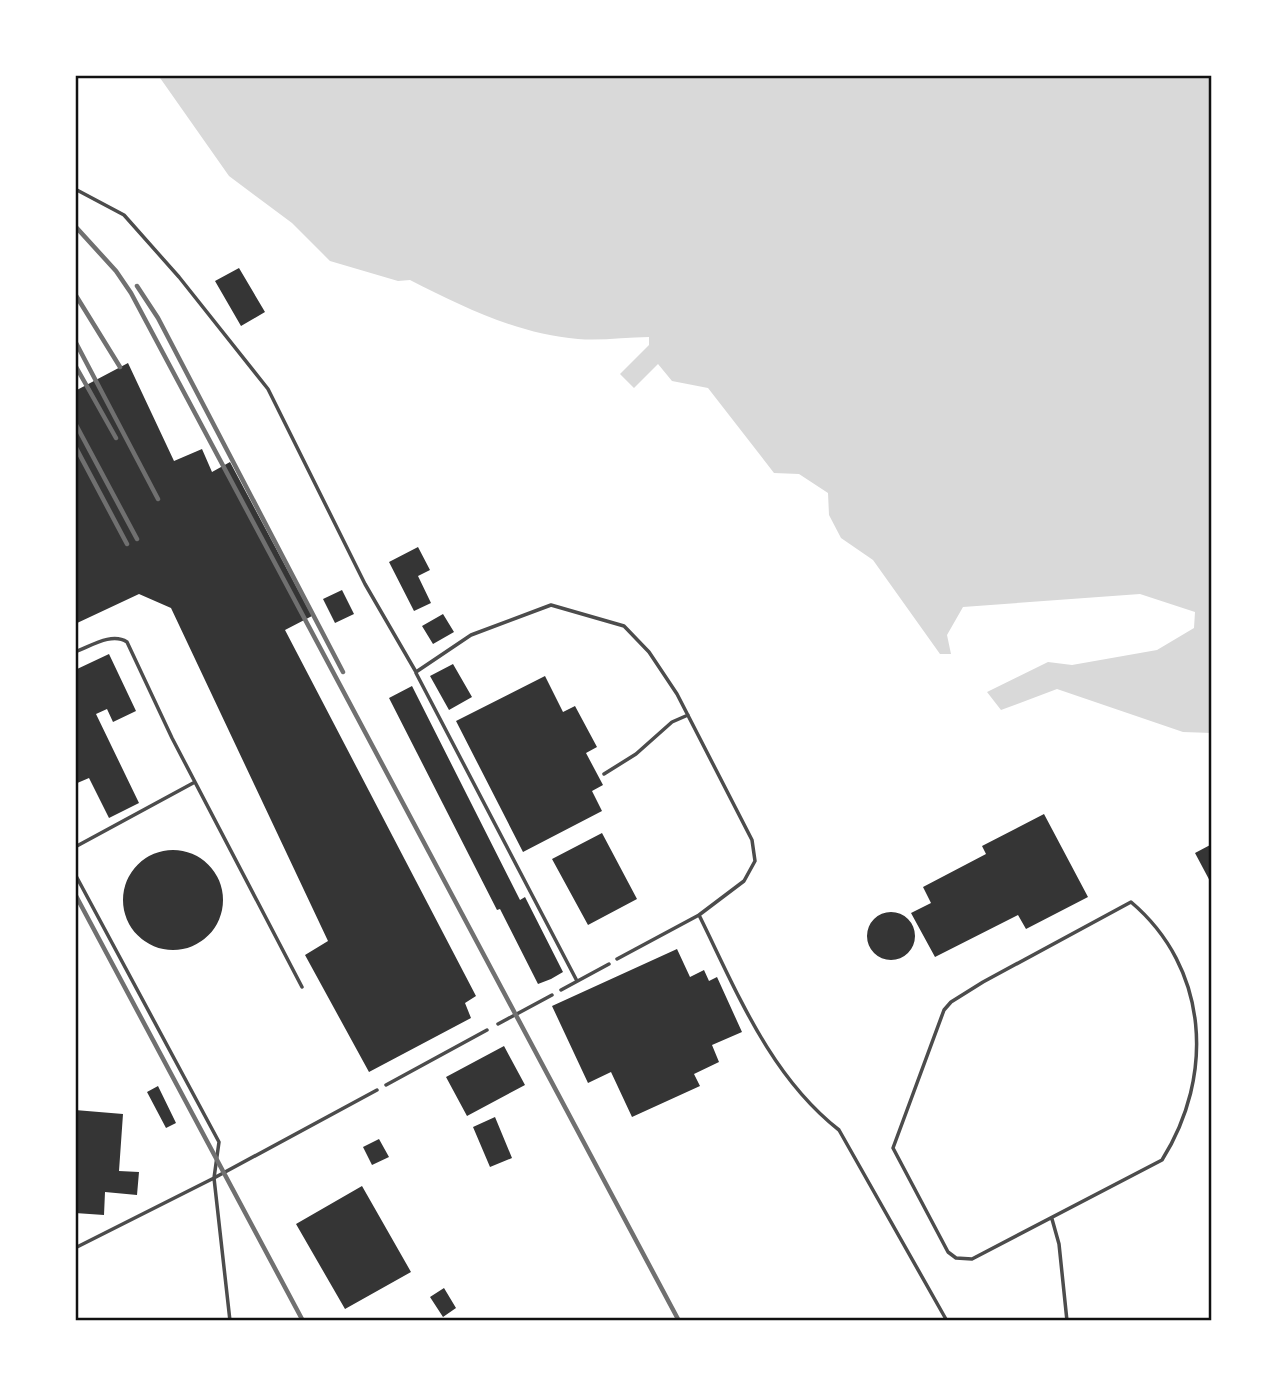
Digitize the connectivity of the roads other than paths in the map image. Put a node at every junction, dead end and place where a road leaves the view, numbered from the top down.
1 (75, 189) edge
2 (75, 652) edge
3 (416, 672) junction
4 (688, 715) junction
5 (604, 774) dead end
6 (195, 782) junction
7 (75, 847) edge
8 (75, 874) edge
9 (699, 915) junction
10 (617, 959) dead end
11 (609, 964) dead end
12 (577, 981) junction
13 (302, 987) dead end
14 (561, 990) dead end
15 (552, 995) dead end
16 (498, 1024) dead end
17 (487, 1030) dead end
18 (386, 1086) dead end
19 (377, 1090) dead end
20 (214, 1178) junction
21 (1052, 1219) junction
22 (75, 1248) edge
23 (230, 1321) edge
24 (947, 1321) edge
25 (1068, 1321) edge

1 - 3 lane
2 - 6 lane
3 - 4 lane
3 - 12 lane
4 - 5 lane
4 - 9 lane
6 - 7 lane
6 - 13 lane
8 - 20 lane
9 - 10 lane
9 - 24 lane
11 - 12 lane
12 - 14 lane
15 - 16 lane
17 - 18 lane
19 - 20 lane
20 - 22 lane
20 - 23 lane
21 - 21 lane
21 - 25 lane

